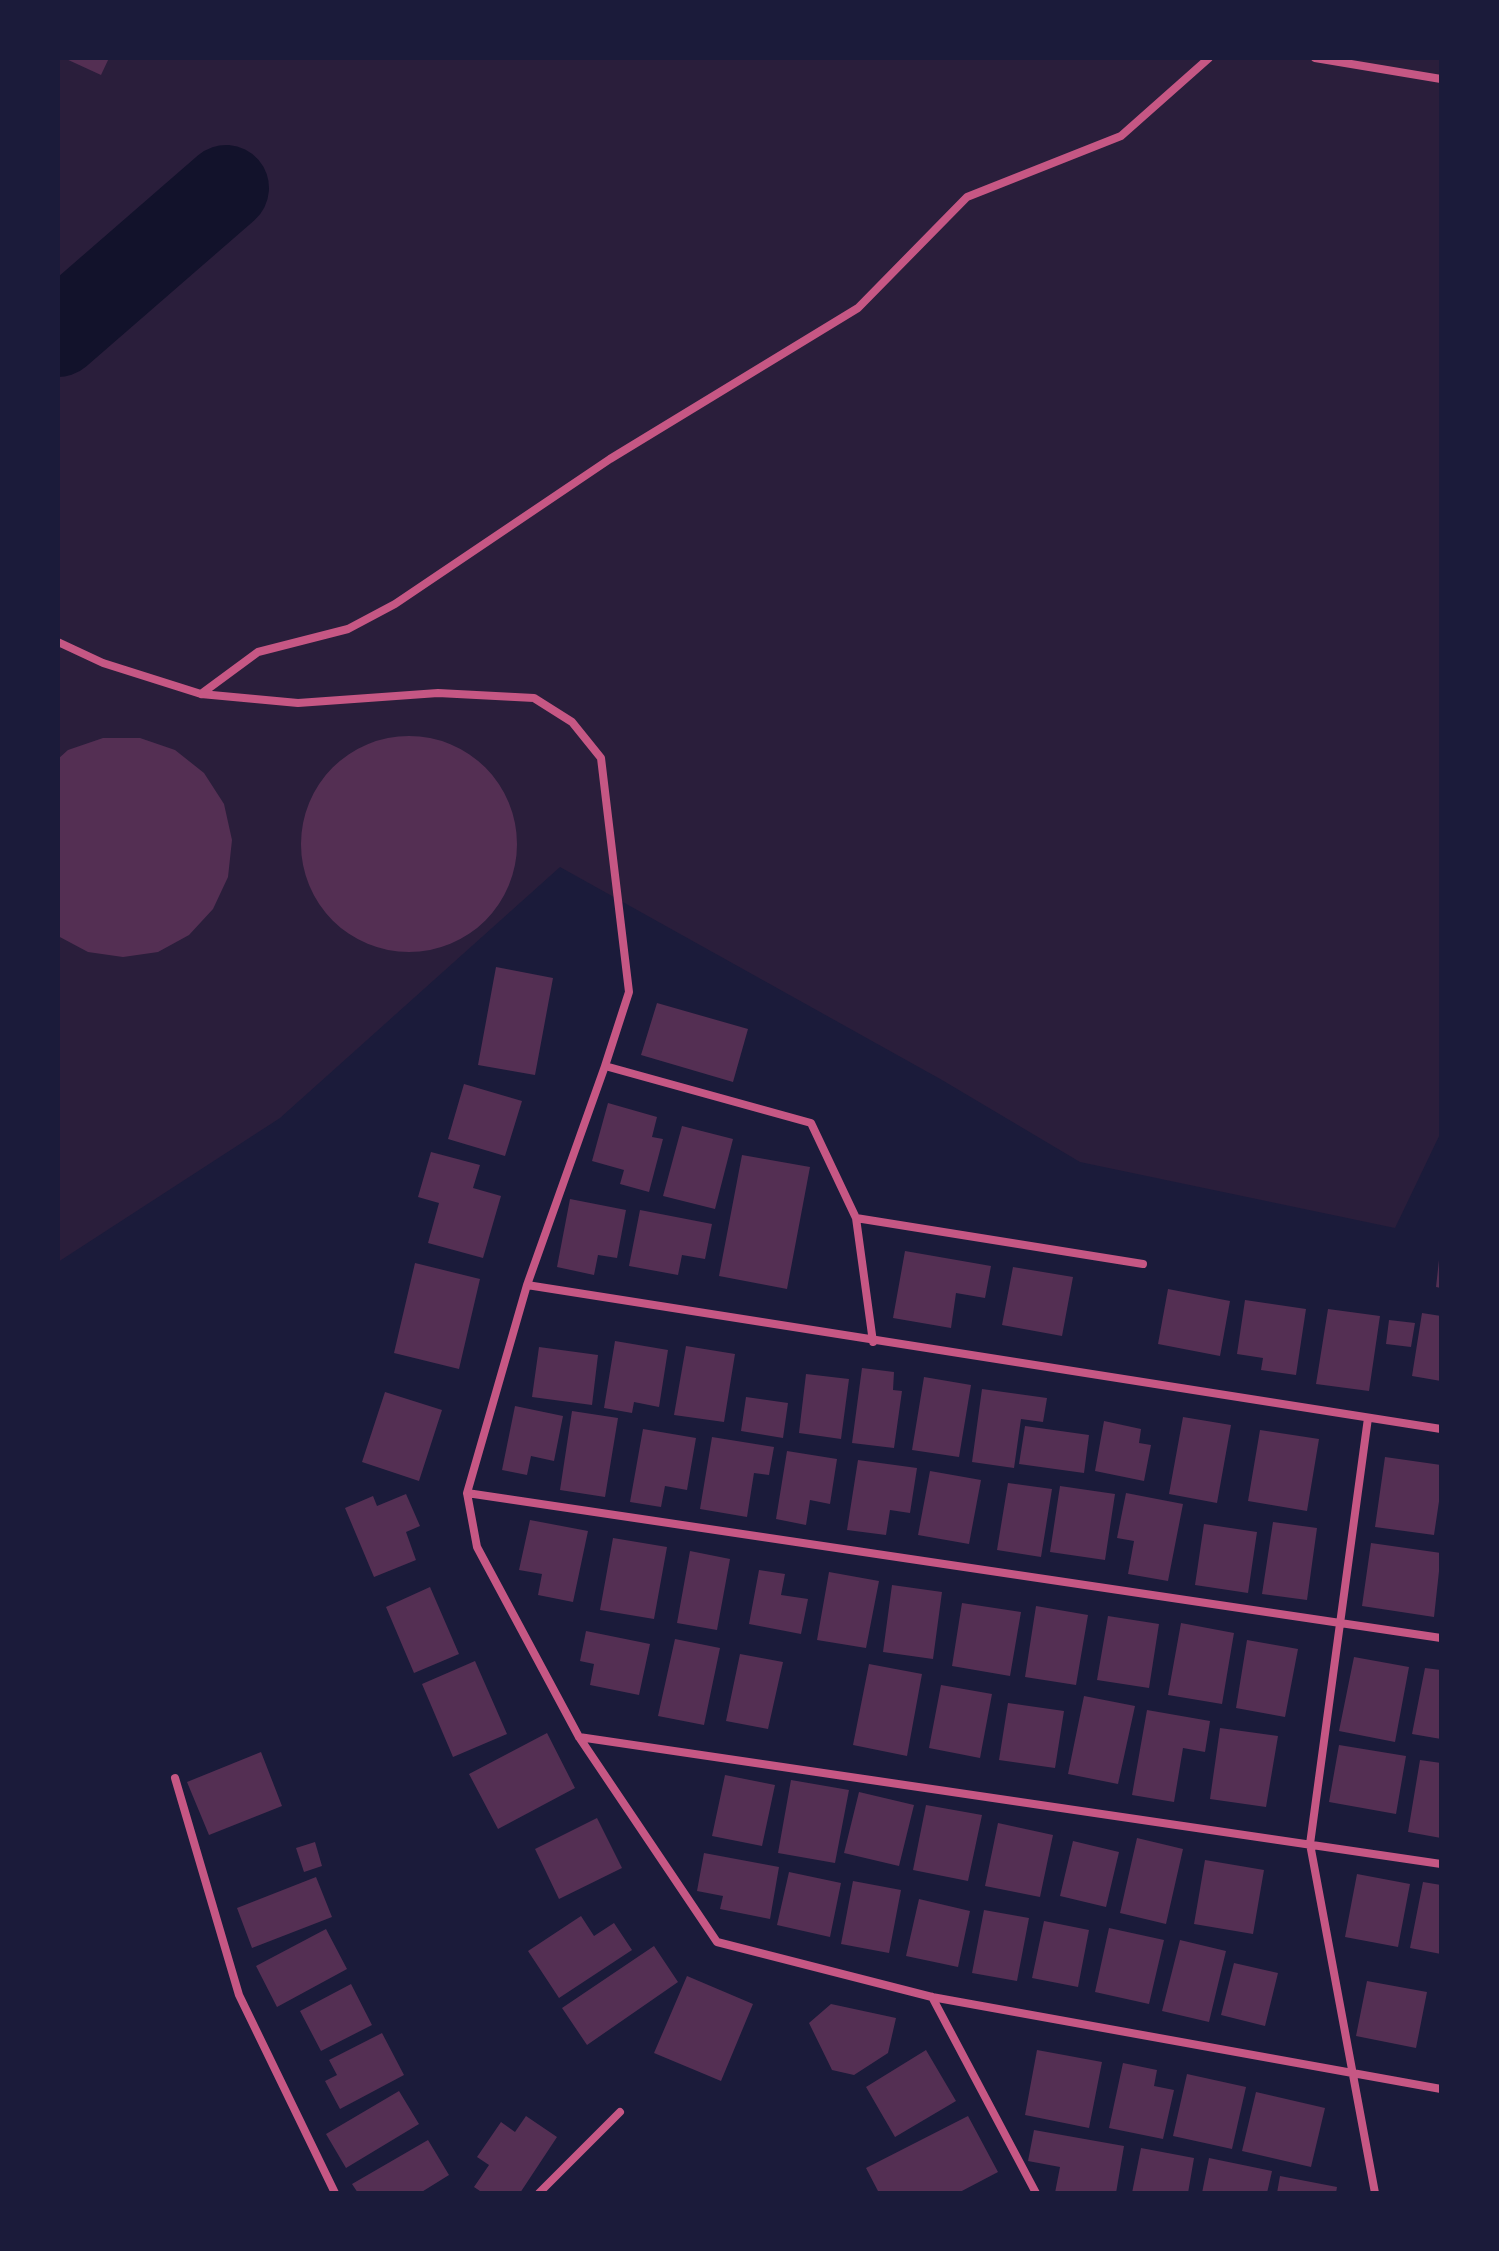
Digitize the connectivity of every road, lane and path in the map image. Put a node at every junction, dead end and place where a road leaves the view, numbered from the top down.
1 (1209, 58) edge
2 (1315, 58) edge
3 (1441, 79) edge
4 (58, 642) edge
5 (201, 694) junction
6 (605, 1066) junction
7 (856, 1218) junction
8 (1143, 1264) dead end
9 (527, 1285) junction
10 (873, 1342) junction
11 (1368, 1418) junction
12 (1441, 1429) edge
13 (467, 1493) junction
14 (1340, 1621) junction
15 (1441, 1638) edge
16 (579, 1737) junction
17 (175, 1778) dead end
18 (1310, 1844) junction
19 (1441, 1864) edge
20 (932, 1997) junction
21 (1355, 2074) junction
22 (1441, 2089) edge
23 (620, 2112) dead end
24 (335, 2193) edge
25 (539, 2193) edge
26 (1036, 2193) edge
27 (1375, 2193) edge

1 - 5 street
2 - 3 street
4 - 5 street
5 - 6 street
6 - 7 street
6 - 9 street
7 - 8 street
7 - 10 street
9 - 10 street
9 - 13 street
10 - 11 street
11 - 12 street
11 - 14 street
13 - 14 street
13 - 16 street
14 - 15 street
14 - 18 street
16 - 18 street
16 - 20 street
17 - 24 street
18 - 19 street
18 - 21 street
20 - 21 street
20 - 26 street
21 - 22 street
21 - 27 street
23 - 25 street

